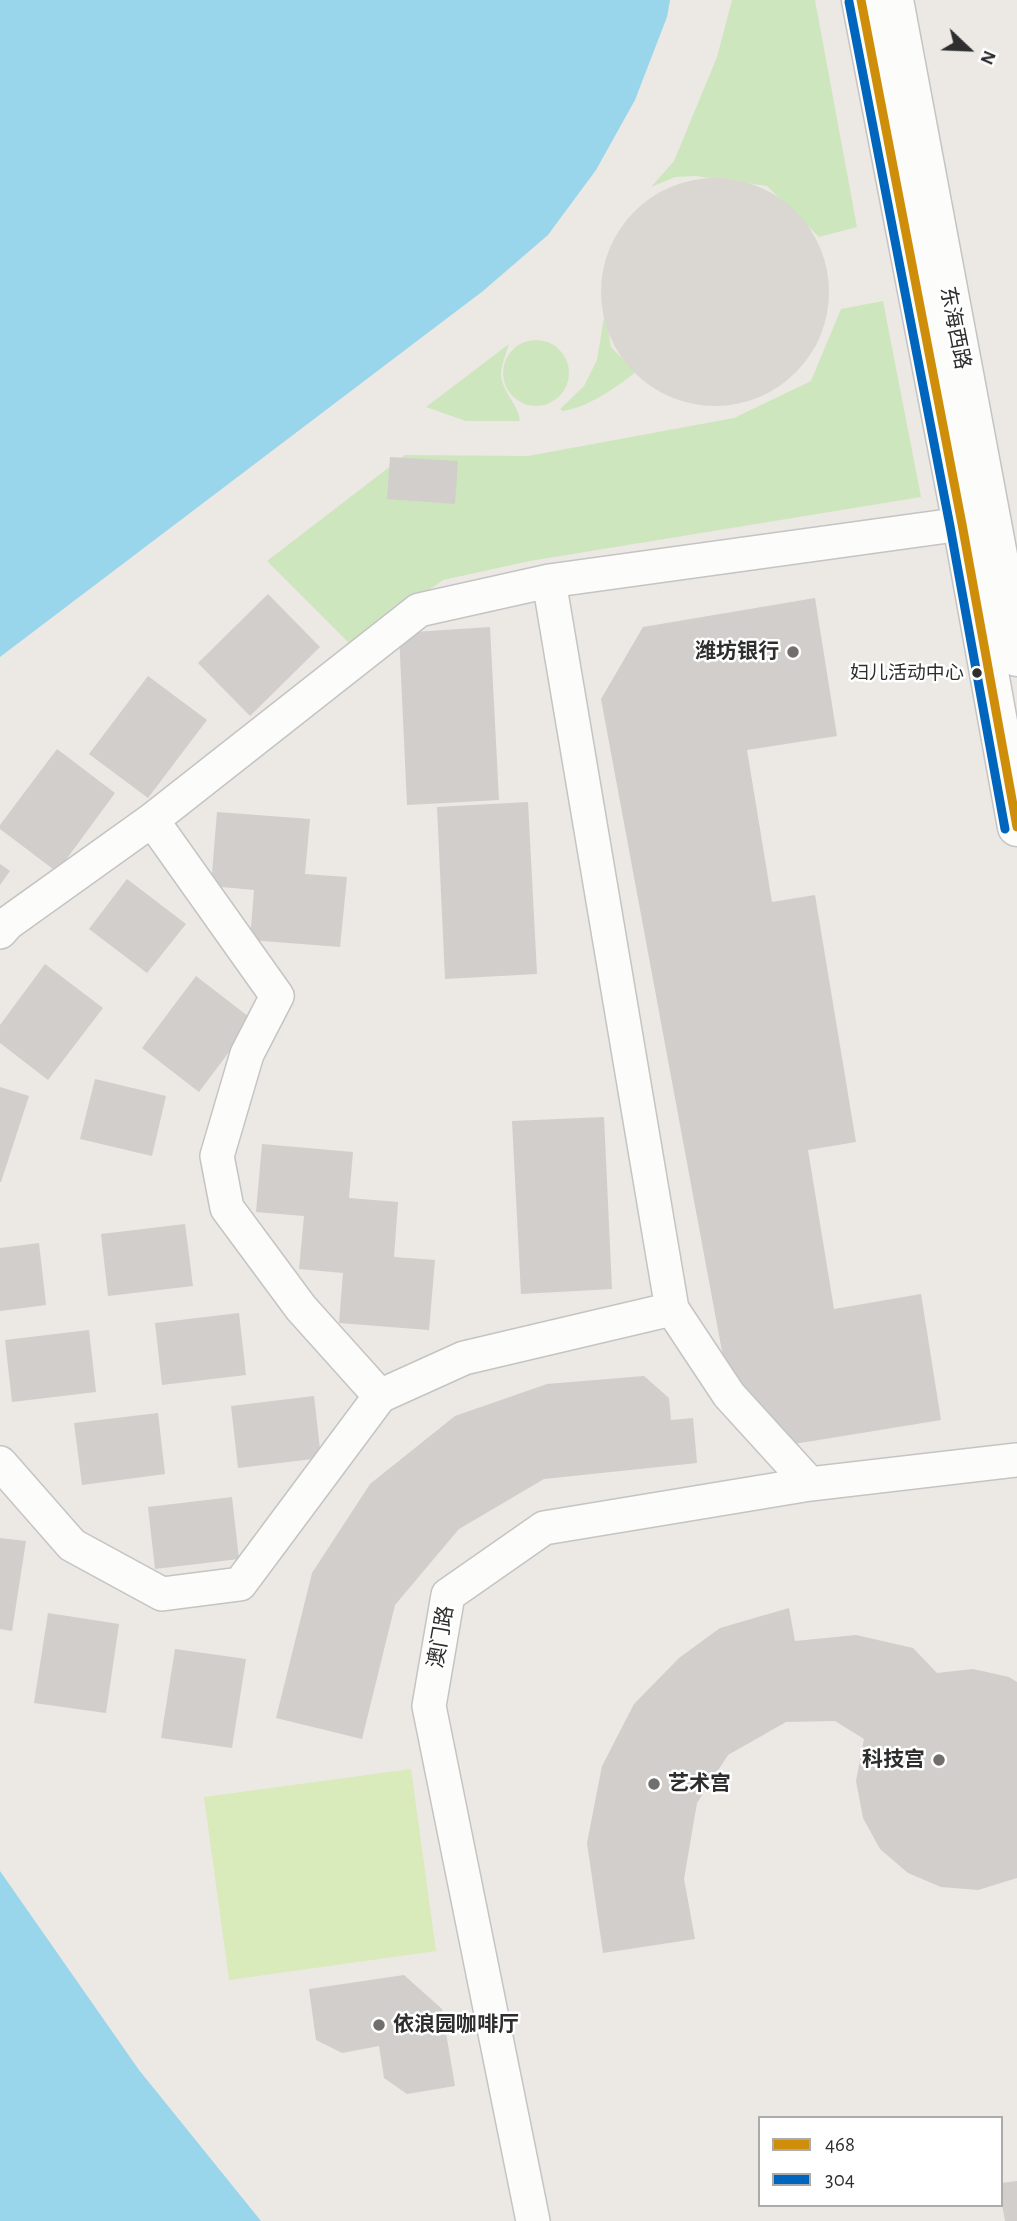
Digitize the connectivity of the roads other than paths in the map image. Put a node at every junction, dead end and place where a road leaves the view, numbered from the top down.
1 (861, 0) edge
2 (894, 0) edge
3 (962, 524) junction
4 (550, 581) junction
5 (1017, 657) edge
6 (152, 820) junction
7 (1017, 827) edge
8 (0, 932) edge
9 (672, 1309) junction
10 (380, 1396) junction
11 (1017, 1460) edge
12 (0, 1463) edge
13 (810, 1484) junction
14 (533, 2221) edge

1 - 3 main road, 东海西路
2 - 5 main road, 东海西路
3 - 4 street
3 - 7 main road, 东海西路
4 - 6 street
4 - 9 street
6 - 8 street
6 - 10 street
9 - 10 street
9 - 13 street
10 - 12 street
11 - 13 street, 澳门路
13 - 14 street, 澳门路

